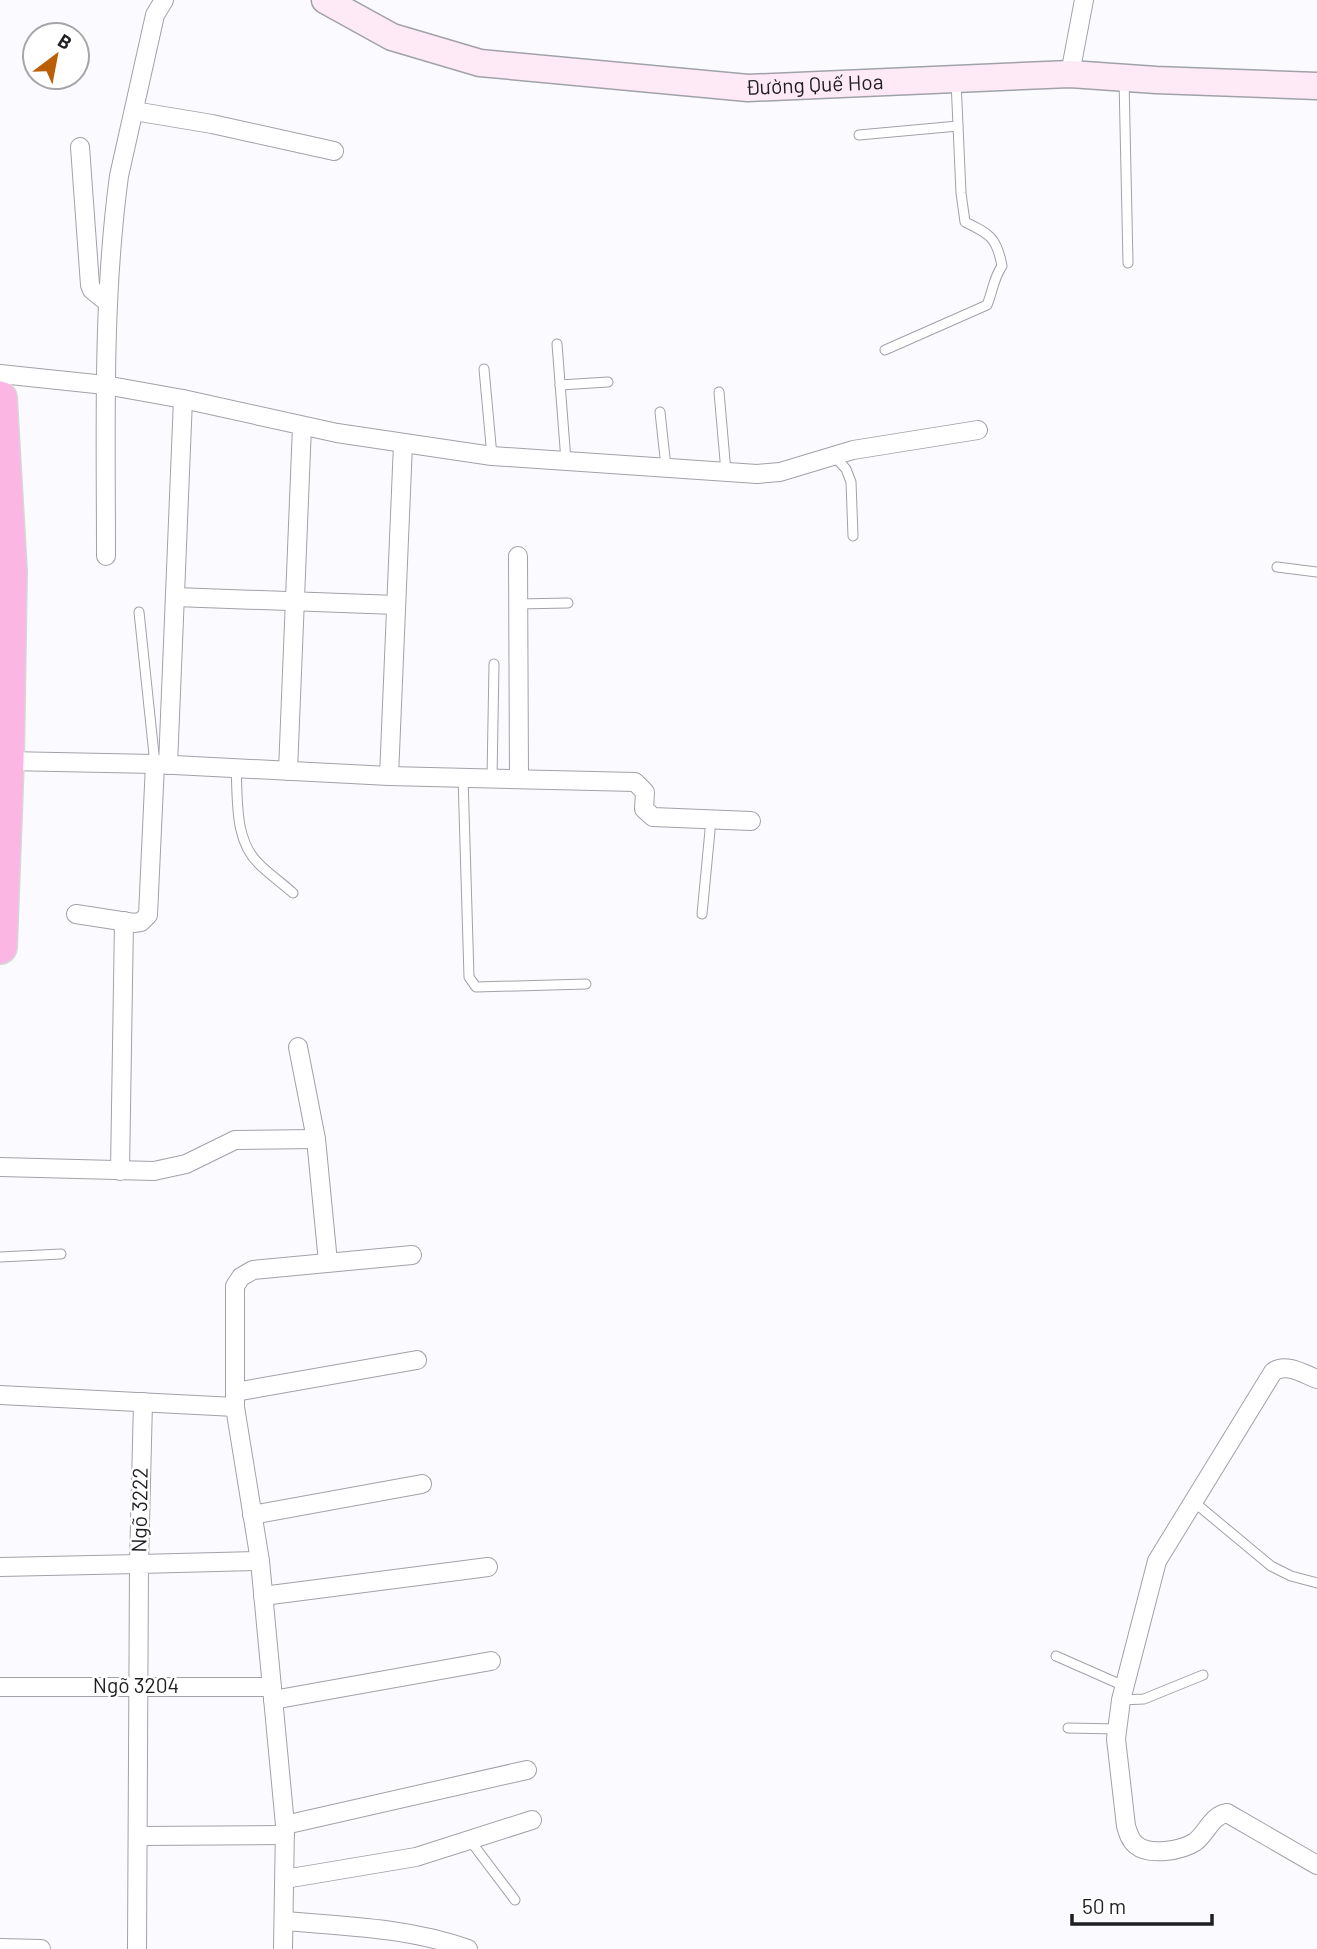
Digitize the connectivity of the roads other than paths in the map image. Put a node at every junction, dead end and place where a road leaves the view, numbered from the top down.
1 (164, 0) edge
2 (325, 0) edge
3 (1084, 0) edge
4 (1070, 74) junction
5 (956, 79) junction
6 (1124, 79) junction
7 (1317, 86) edge
8 (134, 111) junction
9 (958, 127) junction
10 (859, 135) dead end
11 (80, 147) dead end
12 (334, 151) dead end
13 (1128, 263) dead end
14 (107, 302) junction
15 (557, 344) dead end
16 (885, 349) dead end
17 (484, 369) dead end
18 (0, 374) edge
19 (608, 382) dead end
20 (106, 384) junction
21 (560, 385) junction
22 (719, 392) dead end
23 (0, 398) edge
24 (183, 399) junction
25 (660, 412) dead end
26 (302, 426) junction
27 (978, 430) dead end
28 (403, 444) junction
29 (833, 454) junction
30 (492, 456) junction
31 (566, 461) junction
32 (666, 467) junction
33 (726, 472) junction
34 (853, 536) dead end
35 (106, 556) dead end
36 (518, 556) dead end
37 (1277, 567) dead end
38 (1317, 572) edge
39 (175, 597) junction
40 (294, 601) junction
41 (568, 603) dead end
42 (518, 604) junction
43 (396, 605) junction
44 (139, 612) dead end
45 (494, 664) dead end
46 (7, 761) junction
47 (161, 764) junction
48 (236, 768) junction
49 (288, 771) junction
50 (389, 776) junction
51 (463, 778) junction
52 (492, 778) junction
53 (519, 778) junction
54 (711, 820) junction
55 (751, 821) dead end
56 (293, 892) dead end
57 (76, 914) dead end
58 (702, 914) dead end
59 (124, 921) junction
60 (0, 947) edge
61 (586, 984) dead end
62 (298, 1047) dead end
63 (316, 1139) junction
64 (0, 1167) edge
65 (120, 1171) junction
66 (61, 1255) dead end
67 (412, 1255) dead end
68 (0, 1257) edge
69 (328, 1262) junction
70 (417, 1360) dead end
71 (1317, 1379) edge
72 (0, 1395) edge
73 (235, 1400) junction
74 (143, 1402) junction
75 (422, 1485) dead end
76 (1194, 1502) junction
77 (252, 1515) junction
78 (260, 1561) junction
79 (139, 1564) junction
80 (0, 1567) edge
81 (488, 1567) dead end
82 (1317, 1583) edge
83 (263, 1596) junction
84 (1056, 1656) dead end
85 (491, 1661) dead end
86 (1203, 1675) dead end
87 (137, 1686) junction
88 (0, 1687) edge
89 (1122, 1693) junction
90 (273, 1694) junction
91 (1068, 1728) dead end
92 (1117, 1729) junction
93 (527, 1770) dead end
94 (532, 1820) dead end
95 (285, 1830) junction
96 (138, 1836) junction
97 (469, 1839) junction
98 (1317, 1865) edge
99 (285, 1879) junction
100 (514, 1900) dead end
101 (284, 1921) junction
102 (0, 1948) edge
103 (41, 1949) edge
104 (137, 1949) edge
105 (283, 1949) edge
106 (468, 1949) edge

1 - 8 street
2 - 5 street, Đường Quế Hoa
3 - 4 street
4 - 5 street, Đường Quế Hoa
4 - 6 street, Đường Quế Hoa
5 - 9 lane
6 - 7 street, Đường Quế Hoa
6 - 13 lane
8 - 12 street
8 - 14 street
9 - 10 lane
9 - 16 lane
11 - 14 street
14 - 20 street
15 - 21 lane
17 - 30 lane
18 - 20 street
19 - 21 lane
20 - 24 street
20 - 35 street
21 - 31 lane
22 - 33 lane
23 - 46 highway
24 - 26 street
24 - 39 street
25 - 32 lane
26 - 28 street
26 - 40 street
27 - 29 street
28 - 30 street
28 - 43 street
29 - 33 street
29 - 34 lane
30 - 31 street
31 - 32 street
32 - 33 street
36 - 42 street
37 - 38 lane
39 - 40 street
39 - 47 street
40 - 43 street
40 - 49 street
41 - 42 lane
42 - 53 street
43 - 50 street
44 - 47 lane
45 - 52 lane
46 - 47 street
46 - 60 highway
47 - 48 street
47 - 59 street
48 - 49 street
48 - 56 lane
49 - 50 street
50 - 51 street
51 - 52 street
51 - 61 lane
52 - 53 street
53 - 54 street
54 - 55 street
54 - 58 lane
57 - 59 street
59 - 65 street
62 - 63 street
63 - 65 street
63 - 69 street
64 - 65 street
66 - 68 lane
67 - 69 street
69 - 73 street
70 - 73 street
71 - 76 street
72 - 74 street
73 - 74 street
73 - 77 street
74 - 79 street, Ngõ 3222
75 - 77 street
76 - 82 lane
76 - 89 street
77 - 78 street
78 - 79 street
78 - 83 street
79 - 80 street, Ngõ 3222
79 - 87 street
81 - 83 street
83 - 90 street
84 - 89 lane
85 - 90 street, Ngõ 3204
86 - 89 lane
87 - 88 street, Ngõ 3204
87 - 90 street, Ngõ 3204
87 - 96 street
89 - 92 street
90 - 95 street
91 - 92 lane
92 - 98 street
93 - 95 street
94 - 97 street
95 - 96 street
95 - 99 street
96 - 104 street
97 - 99 street
97 - 100 lane
99 - 101 street
101 - 105 street
101 - 106 street
102 - 103 street

